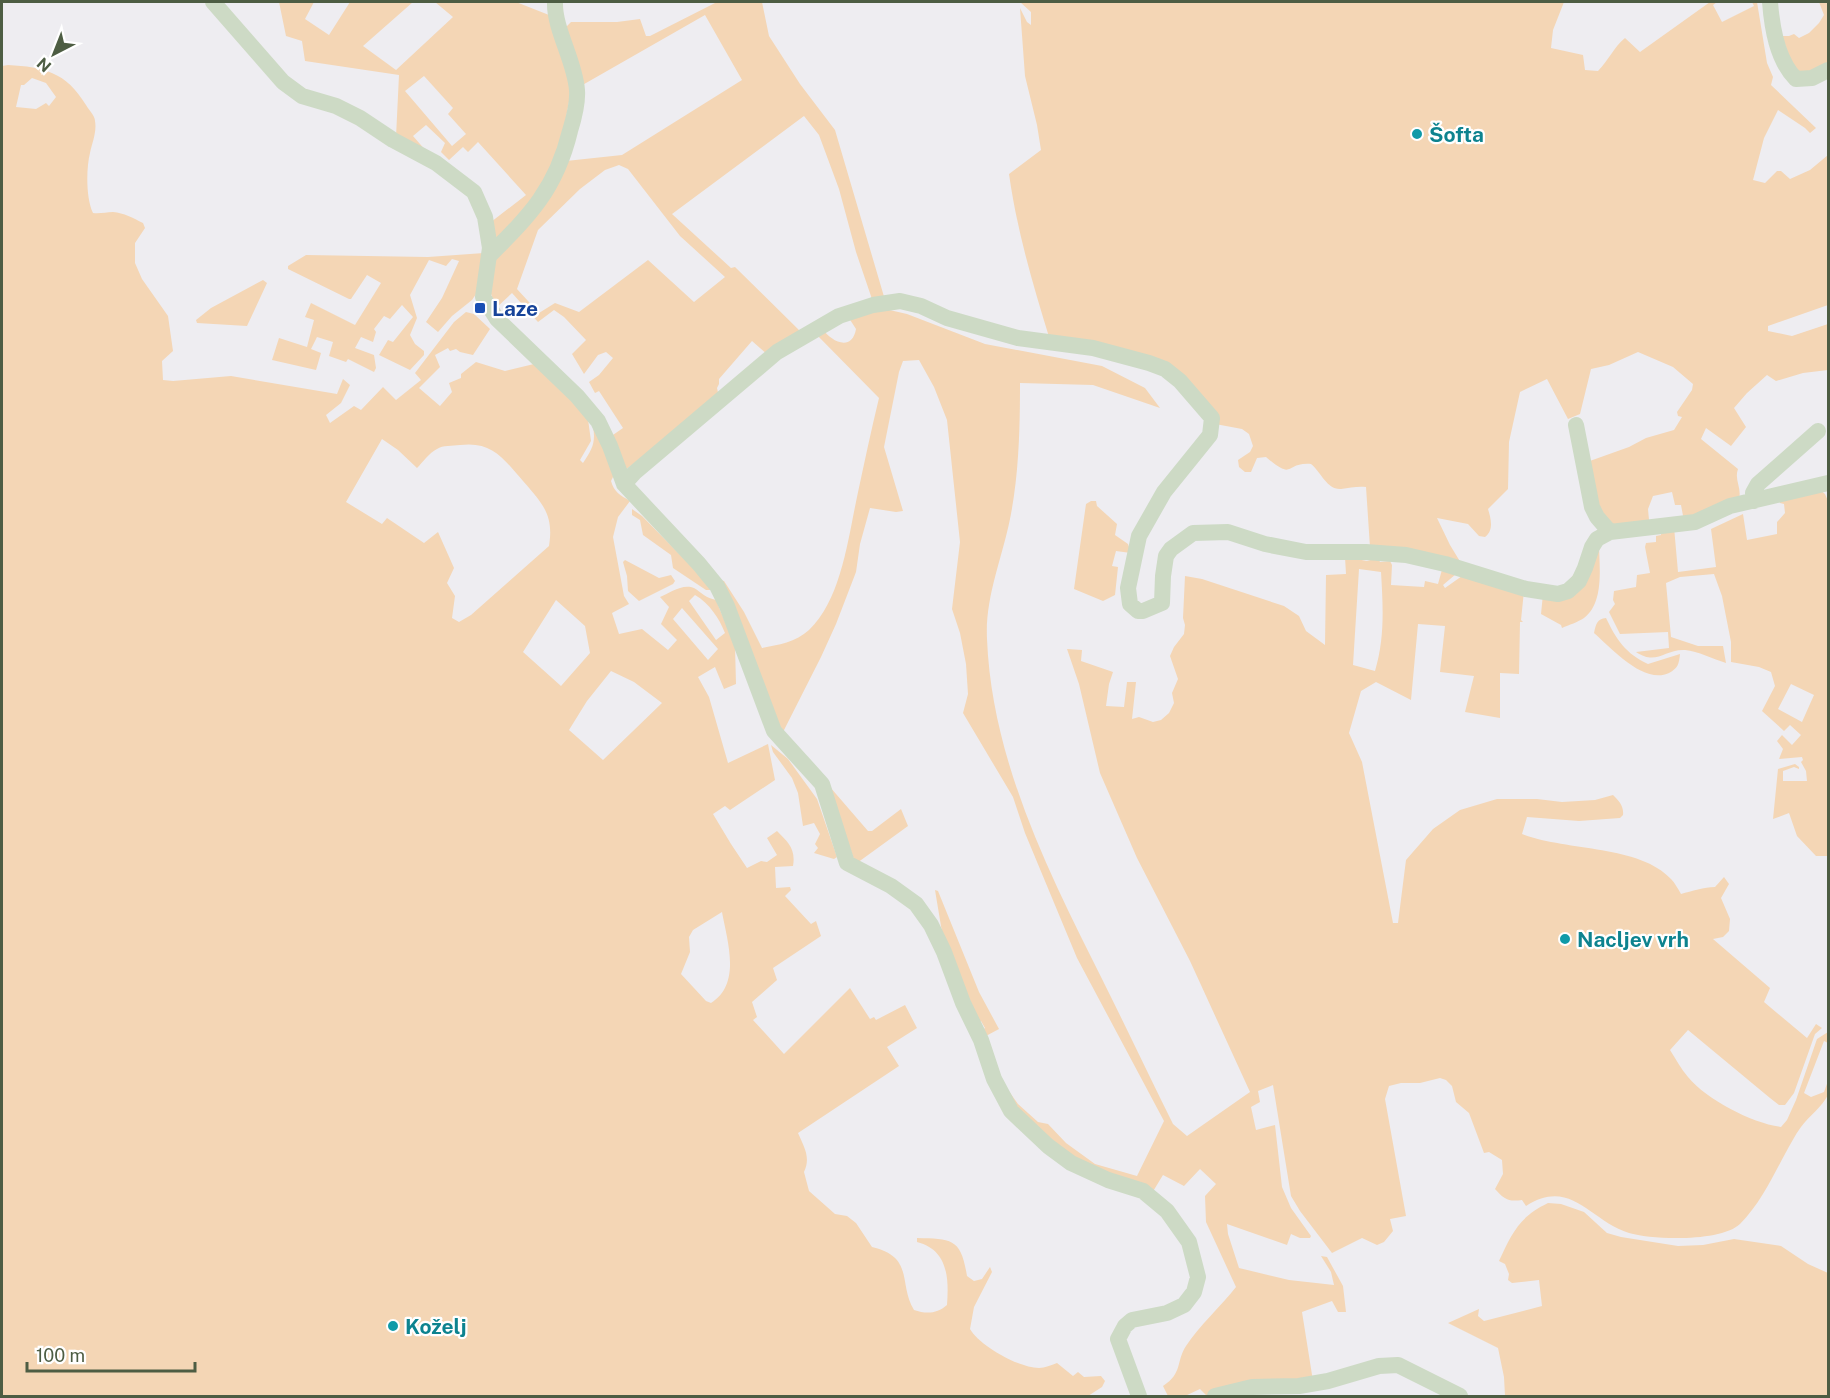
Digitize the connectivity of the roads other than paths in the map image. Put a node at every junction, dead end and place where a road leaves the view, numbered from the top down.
1 (213, 2) edge
2 (555, 2) edge
3 (1770, 2) edge
4 (1828, 70) edge
5 (489, 256) junction
6 (1576, 425) dead end
7 (1818, 431) dead end
8 (1828, 483) edge
9 (624, 484) junction
10 (1754, 501) junction
11 (1610, 532) junction
12 (1139, 1396) edge
13 (1215, 1396) edge
14 (1460, 1396) edge

1 - 5 street
2 - 5 street
3 - 4 street
5 - 9 street
6 - 11 street
7 - 10 street
8 - 10 street
9 - 11 street
9 - 12 street
10 - 11 street
13 - 14 street

